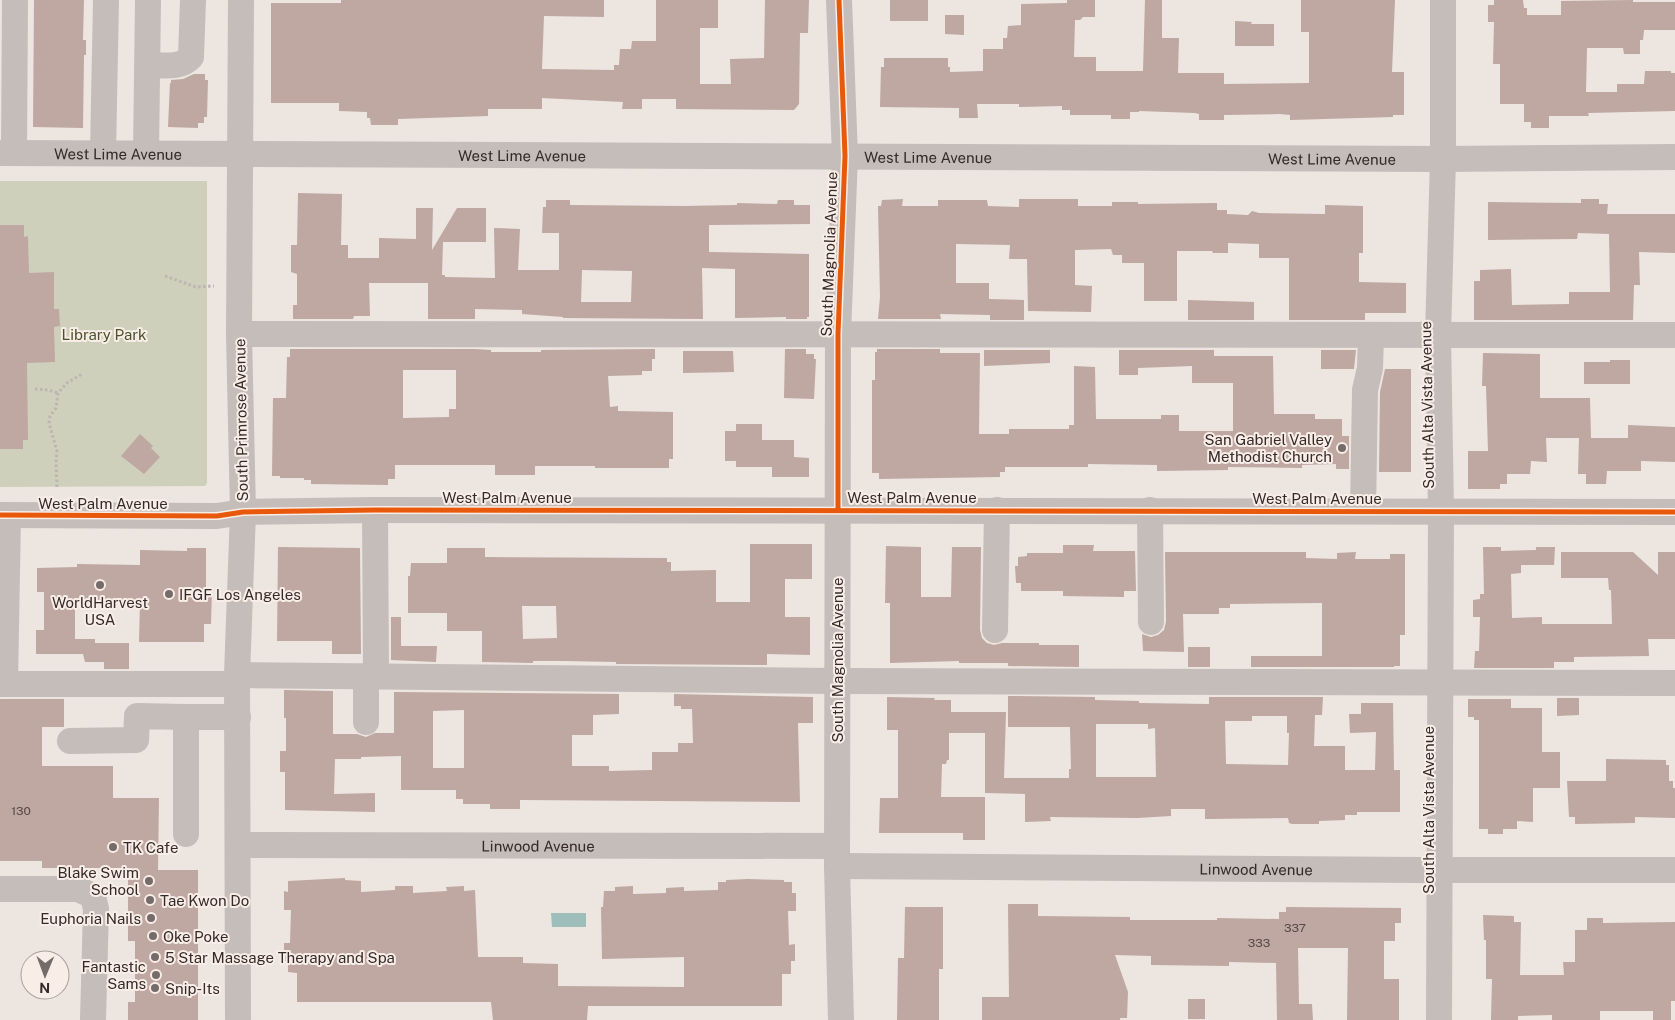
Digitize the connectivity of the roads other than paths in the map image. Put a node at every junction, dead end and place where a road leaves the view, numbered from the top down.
1 (15, 0) edge
2 (106, 0) edge
3 (148, 0) edge
4 (193, 0) edge
5 (241, 0) edge
6 (839, 0) edge
7 (1443, 0) edge
8 (148, 65) junction
9 (7, 153) edge
10 (103, 153) junction
11 (146, 153) junction
12 (241, 153) junction
13 (845, 156) junction
14 (1675, 157) edge
15 (1443, 159) junction
16 (239, 334) junction
17 (838, 334) junction
18 (1371, 335) junction
19 (1438, 335) junction
20 (1675, 336) edge
21 (375, 510) junction
22 (838, 510) junction
23 (997, 510) junction
24 (1150, 510) junction
25 (1363, 511) junction
26 (1441, 511) junction
27 (242, 512) junction
28 (1675, 512) edge
29 (4, 515) edge
30 (3, 618) edge
31 (1151, 622) dead end
32 (995, 630) dead end
33 (371, 676) junction
34 (237, 679) junction
35 (837, 682) junction
36 (1441, 682) junction
37 (1675, 683) edge
38 (3, 684) edge
39 (186, 717) junction
40 (238, 717) junction
41 (366, 722) dead end
42 (70, 741) dead end
43 (186, 834) dead end
44 (238, 845) junction
45 (837, 856) junction
46 (1441, 870) junction
47 (1675, 870) edge
48 (0, 889) edge
49 (94, 1020) edge
50 (238, 1020) edge
51 (841, 1020) edge
52 (1439, 1020) edge

1 - 9 street
2 - 10 street
3 - 8 street
4 - 8 street
5 - 12 street, South Primrose Avenue
6 - 13 street, South Magnolia Avenue
7 - 15 street, South Alta Vista Avenue
8 - 11 street
9 - 10 street, West Lime Avenue
10 - 11 street, West Lime Avenue
11 - 12 street, West Lime Avenue
12 - 13 street, West Lime Avenue
12 - 16 street, South Primrose Avenue
13 - 15 street, West Lime Avenue
13 - 17 street, South Magnolia Avenue
14 - 15 street, West Lime Avenue
15 - 19 street, South Alta Vista Avenue
16 - 17 street
16 - 27 street, South Primrose Avenue
17 - 18 street
17 - 22 street, South Magnolia Avenue
18 - 19 street
18 - 25 street
19 - 20 street
19 - 26 street, South Alta Vista Avenue
21 - 22 street, West Palm Avenue
21 - 27 street, West Palm Avenue
21 - 33 street
22 - 23 street, West Palm Avenue
22 - 35 street, South Magnolia Avenue
23 - 24 street, West Palm Avenue
23 - 32 street
24 - 25 street, West Palm Avenue
24 - 31 street
25 - 26 street, West Palm Avenue
26 - 28 street, West Palm Avenue
26 - 36 street, South Alta Vista Avenue
27 - 29 street, West Palm Avenue
27 - 34 street, South Primrose Avenue
29 - 30 street
30 - 38 street
33 - 34 street
33 - 35 street
33 - 41 street
34 - 38 street
34 - 40 street, South Primrose Avenue
35 - 36 street
35 - 45 street, South Magnolia Avenue
36 - 37 street
36 - 46 street, South Alta Vista Avenue
39 - 40 street
39 - 42 street
39 - 43 street
40 - 44 street, South Primrose Avenue
44 - 45 street, Linwood Avenue
44 - 50 street, South Primrose Avenue
45 - 46 street, Linwood Avenue
45 - 51 street, South Magnolia Avenue
46 - 47 street, Linwood Avenue
46 - 52 street, South Alta Vista Avenue
48 - 49 street

